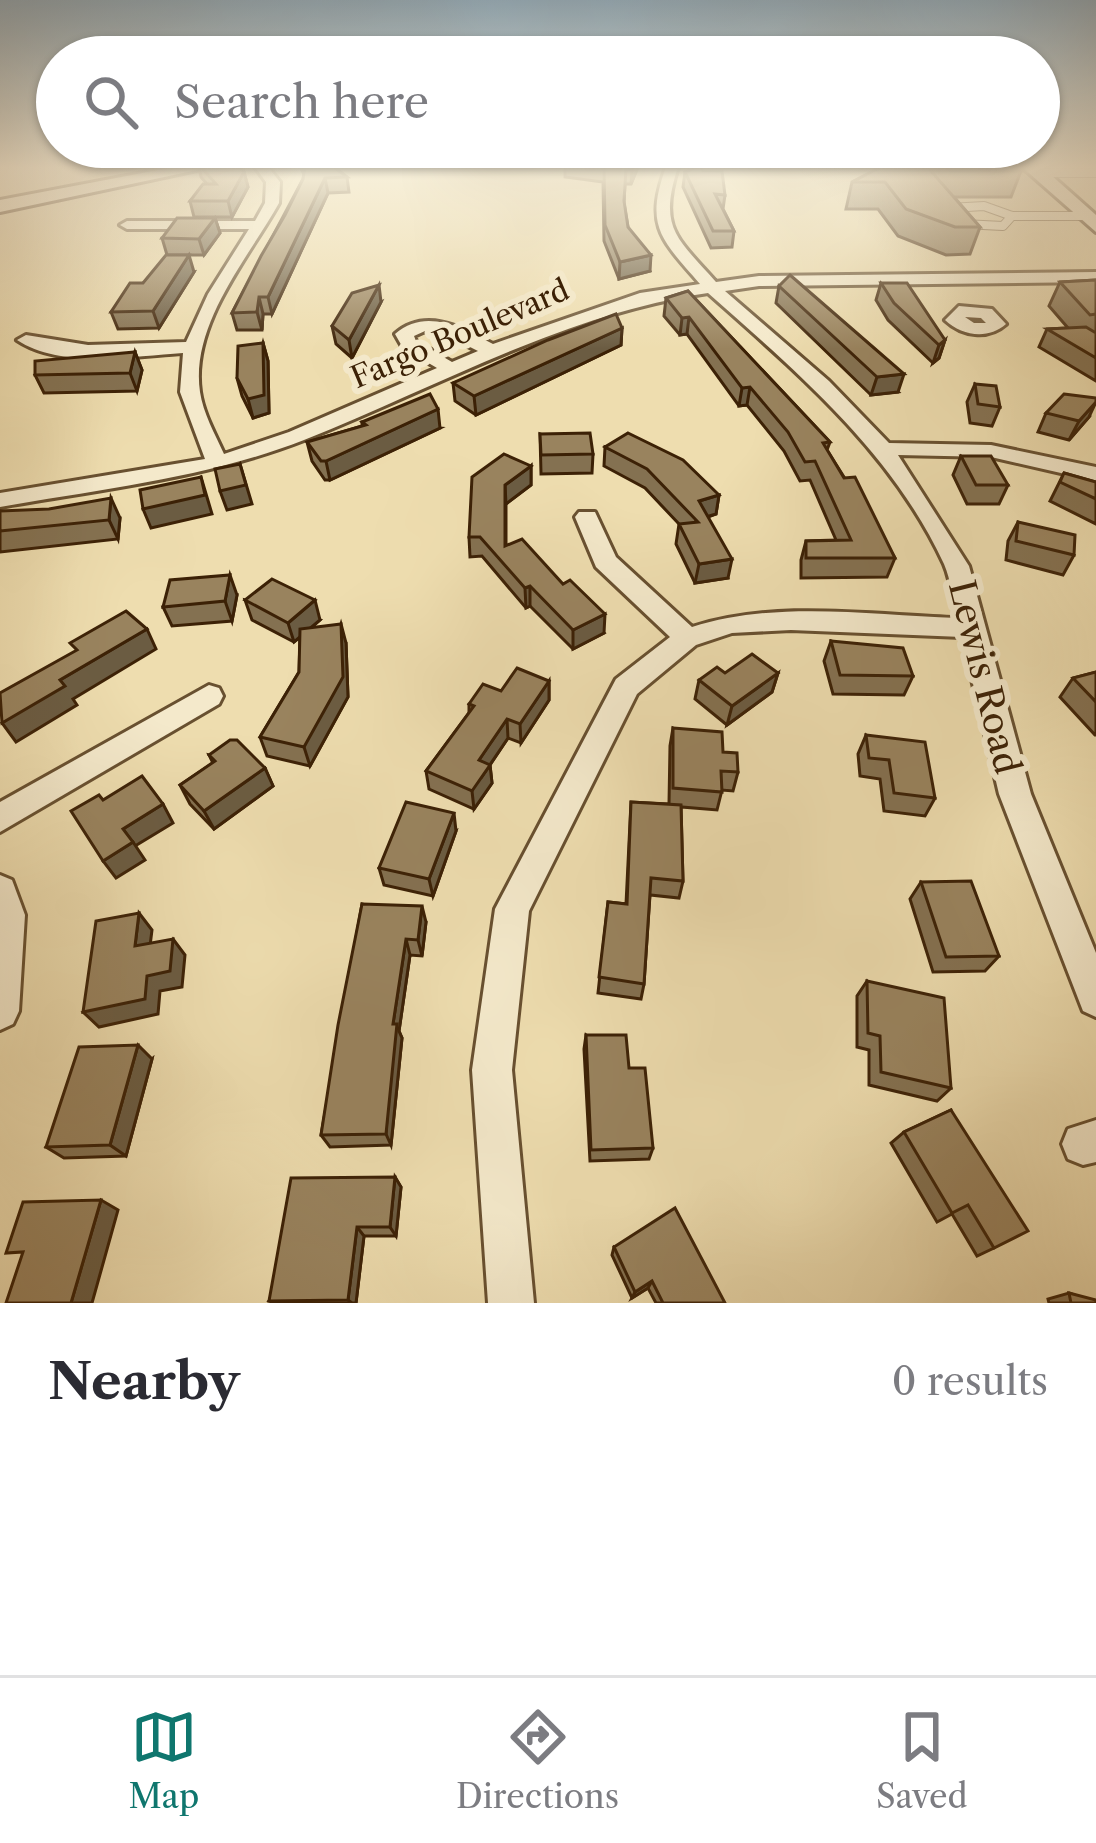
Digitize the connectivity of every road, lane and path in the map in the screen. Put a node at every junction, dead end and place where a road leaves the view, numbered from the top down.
1 (259, 228) edge
2 (663, 228) edge
3 (956, 258) dead end
4 (1096, 277) edge
5 (966, 279) junction
6 (710, 286) junction
7 (979, 311) dead end
8 (26, 340) dead end
9 (193, 347) junction
10 (492, 351) junction
11 (451, 369) junction
12 (884, 449) junction
13 (217, 463) junction
14 (1096, 474) edge
15 (0, 500) edge
16 (587, 517) dead end
17 (973, 628) junction
18 (687, 638) junction
19 (209, 696) dead end
20 (0, 818) edge
21 (0, 891) edge
22 (1082, 936) edge
23 (1096, 998) edge
24 (0, 1011) edge
25 (511, 1303) edge

1 - 9 street
2 - 6 street, Lewis Road
3 - 5 street
4 - 5 street, Fargo Boulevard
5 - 6 street, Fargo Boulevard
5 - 7 street
6 - 10 street, Fargo Boulevard
6 - 12 street, Lewis Road
8 - 9 street
9 - 13 street
10 - 11 street, Fargo Boulevard
10 - 11 street
11 - 13 street, Fargo Boulevard
12 - 14 street
12 - 17 street, Lewis Road
13 - 15 street, Fargo Boulevard
16 - 18 street
17 - 18 street
17 - 22 street, Lewis Road
18 - 25 street
19 - 20 street
21 - 24 street
22 - 23 street, Lewis Road

